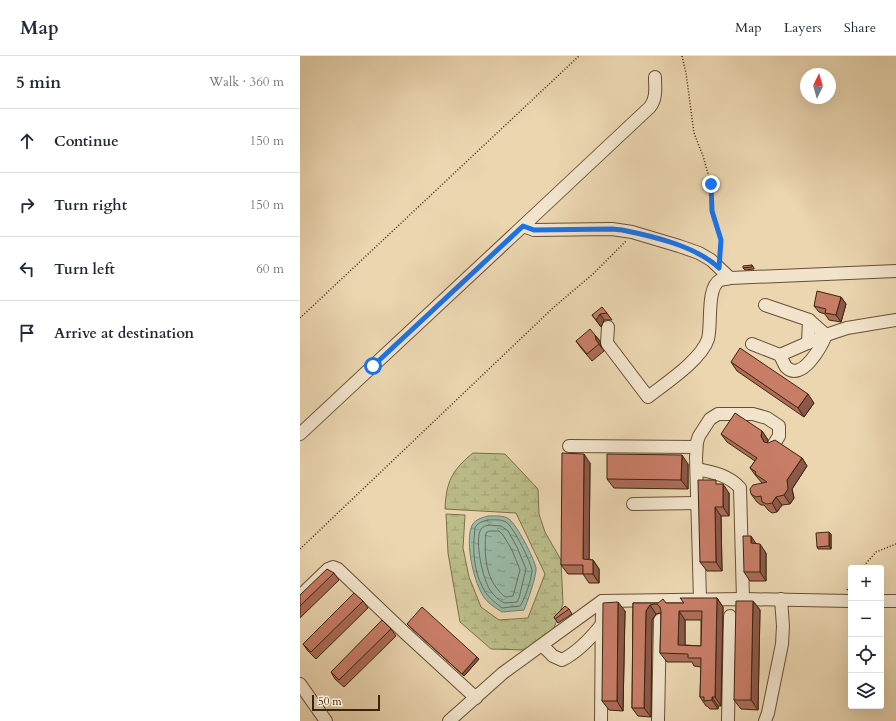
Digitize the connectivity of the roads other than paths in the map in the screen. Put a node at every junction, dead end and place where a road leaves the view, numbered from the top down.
1 (654, 77) dead end
2 (523, 226) junction
3 (896, 271) edge
4 (730, 278) junction
5 (765, 305) dead end
6 (809, 320) junction
7 (896, 320) edge
8 (608, 327) dead end
9 (826, 335) junction
10 (808, 343) junction
11 (752, 344) dead end
12 (780, 355) junction
13 (300, 434) edge
14 (774, 444) edge
15 (569, 446) dead end
16 (696, 447) junction
17 (697, 469) junction
18 (698, 503) junction
19 (633, 504) dead end
20 (300, 596) edge
21 (700, 599) junction
22 (743, 599) junction
23 (781, 599) junction
24 (602, 601) junction
25 (848, 601) edge
26 (884, 601) edge
27 (896, 601) edge
28 (730, 616) dead end
29 (660, 620) edge
30 (602, 624) junction
31 (542, 645) junction
32 (300, 684) edge
33 (476, 698) junction
34 (326, 721) edge
35 (449, 721) edge
36 (601, 721) edge
37 (658, 721) edge
38 (728, 721) edge
39 (765, 721) edge

1 - 2 lane
2 - 4 lane
2 - 13 lane
3 - 4 lane
4 - 8 lane
5 - 6 lane
6 - 9 lane
6 - 10 lane
7 - 9 lane
9 - 10 lane
9 - 12 lane
10 - 12 lane
11 - 12 lane
14 - 16 lane
15 - 16 lane
16 - 17 lane
17 - 18 lane
17 - 22 lane
18 - 19 lane
18 - 21 lane
20 - 33 lane
21 - 22 lane
21 - 24 lane
22 - 23 lane
23 - 25 lane
23 - 39 lane
24 - 30 lane
24 - 31 lane
26 - 27 lane
28 - 38 lane
29 - 37 lane
30 - 31 lane
30 - 36 lane
31 - 33 lane
32 - 34 lane
33 - 35 lane

